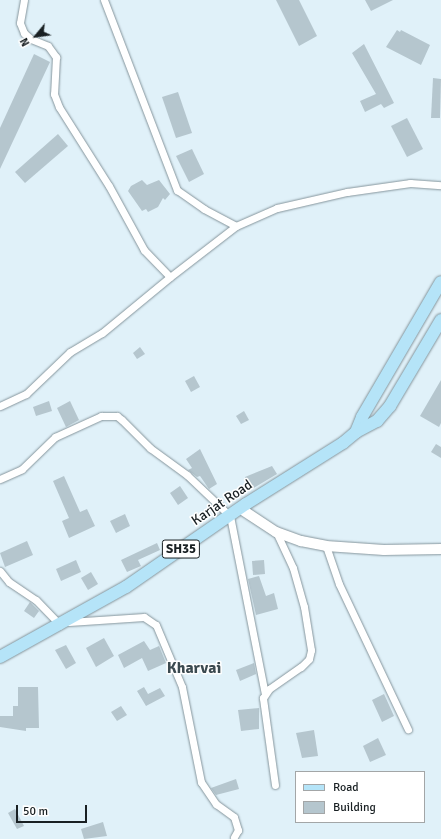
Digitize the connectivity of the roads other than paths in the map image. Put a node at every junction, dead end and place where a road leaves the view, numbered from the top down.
1 (24, 0) edge
2 (104, 0) edge
3 (441, 185) edge
4 (236, 226) junction
5 (170, 277) junction
6 (441, 282) edge
7 (441, 320) edge
8 (0, 406) edge
9 (356, 432) junction
10 (0, 479) edge
11 (241, 509) junction
12 (230, 516) junction
13 (276, 532) junction
14 (326, 546) junction
15 (441, 549) edge
16 (0, 571) edge
17 (63, 623) junction
18 (0, 657) edge
19 (265, 694) junction
20 (408, 729) dead end
21 (275, 785) dead end
22 (234, 837) dead end

1 - 5 street
2 - 4 street
3 - 4 street
4 - 5 street
5 - 8 street
6 - 9 main road, Karjat Road / SH35
7 - 9 main road, Karjat Road / SH35
9 - 11 main road, Karjat Road / SH35
10 - 12 street
11 - 12 main road, Karjat Road / SH35
11 - 13 street
12 - 17 main road, Karjat Road / SH35
12 - 19 street
13 - 14 street
13 - 19 street
14 - 15 street
14 - 20 street
16 - 17 street
17 - 18 main road, Karjat Road / SH35
17 - 22 street
19 - 21 street

